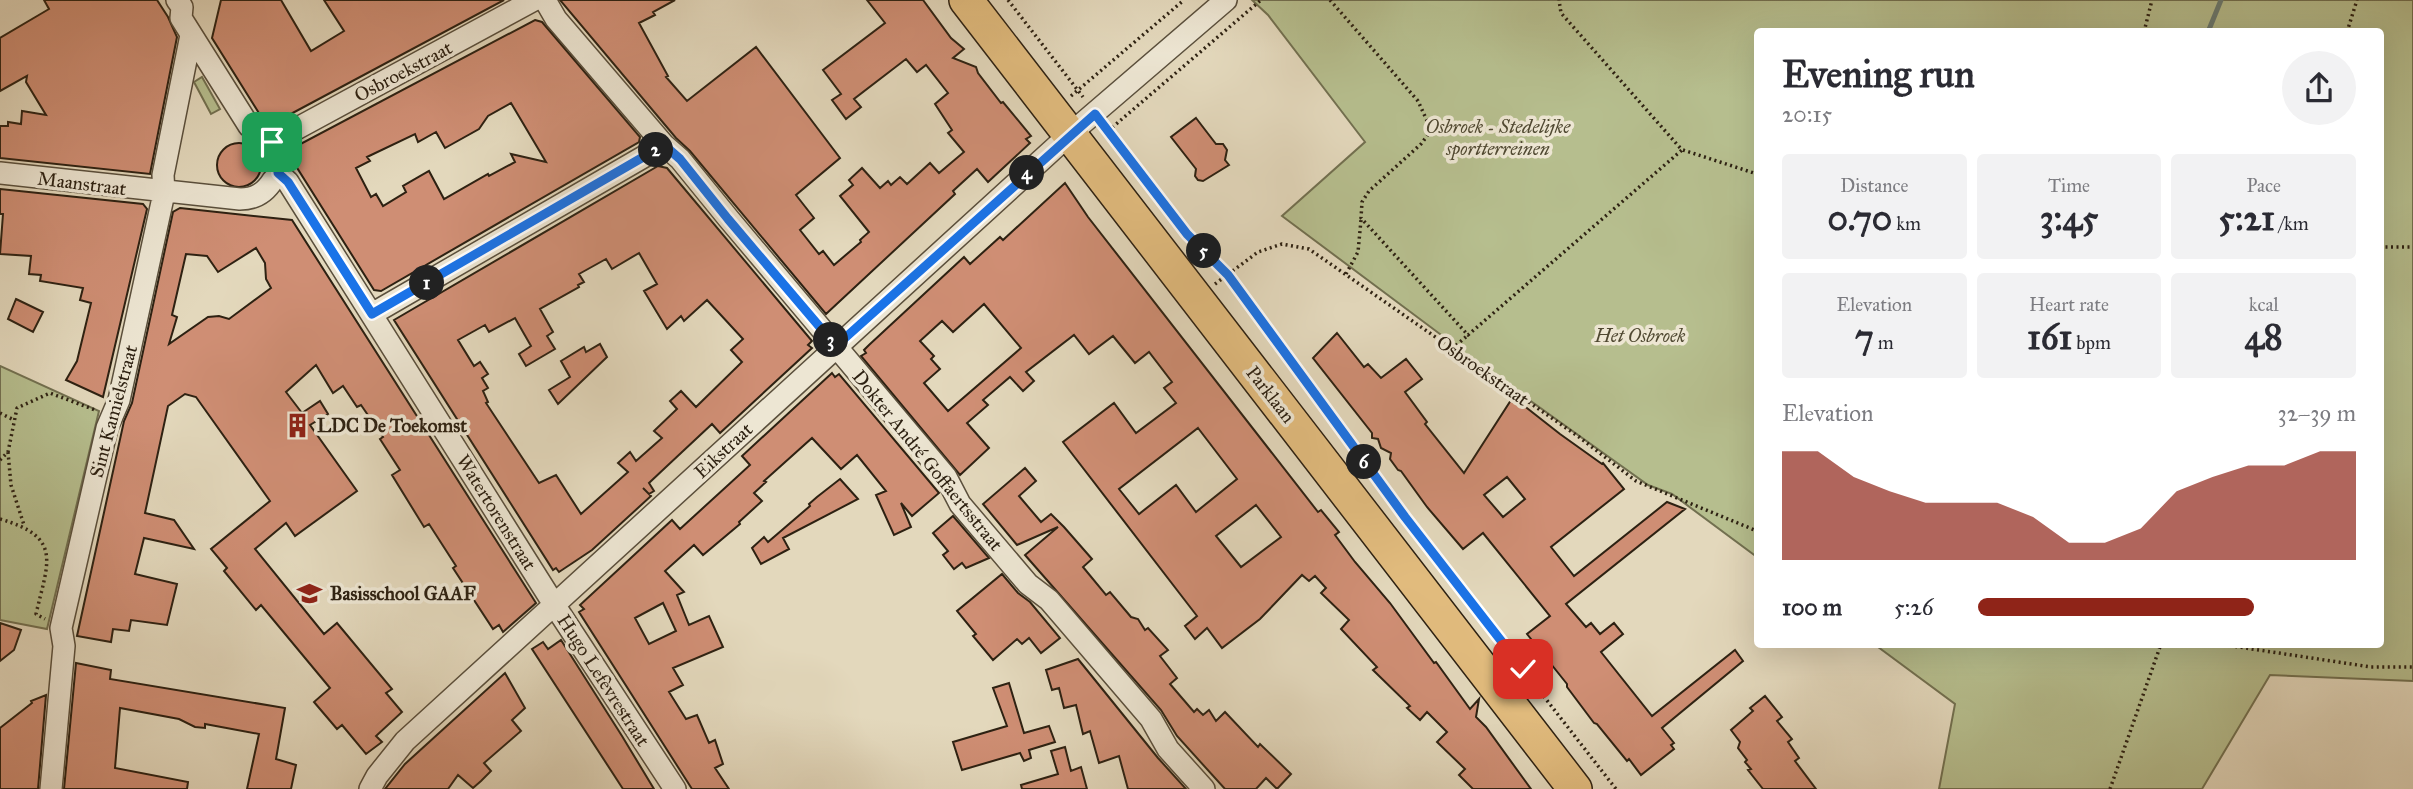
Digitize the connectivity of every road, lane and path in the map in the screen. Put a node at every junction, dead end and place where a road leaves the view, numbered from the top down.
1 (534, 0) edge
2 (545, 0) edge
3 (966, 0) edge
4 (995, 0) edge
5 (1008, 0) edge
6 (1184, 0) edge
7 (1226, 0) edge
8 (1261, 0) edge
9 (1331, 0) edge
10 (1559, 0) edge
11 (2152, 0) edge
12 (2357, 0) edge
13 (183, 2) edge
14 (2145, 28) edge
15 (2348, 28) edge
16 (191, 35) junction
17 (1085, 114) junction
18 (272, 142) junction
19 (664, 145) junction
20 (1682, 150) junction
21 (0, 173) edge
22 (1754, 173) edge
23 (274, 180) dead end
24 (164, 193) junction
25 (1361, 218) junction
26 (2384, 247) edge
27 (2413, 247) edge
28 (1346, 274) junction
29 (1221, 280) junction
30 (372, 314) junction
31 (1468, 335) junction
32 (836, 346) junction
33 (1452, 349) junction
34 (0, 413) edge
35 (113, 417) junction
36 (14, 421) junction
37 (8, 452) junction
38 (0, 460) edge
39 (0, 519) edge
40 (25, 526) junction
41 (1754, 530) edge
42 (555, 606) junction
43 (61, 628) junction
44 (2160, 648) edge
45 (2245, 648) edge
46 (2413, 667) edge
47 (51, 789) edge
48 (370, 789) edge
49 (675, 789) edge
50 (1204, 789) edge
51 (1575, 789) edge
52 (1596, 789) edge
53 (1616, 789) edge
54 (2110, 789) edge

1 - 18 street, Osbroekstraat
2 - 19 street, Dokter André Goffaertsstraat
3 - 17 main road, Parklaan
4 - 17 main road, Parklaan
5 - 17 path
6 - 17 path
7 - 17 street, Eikstraat
8 - 17 path
9 - 25 path
10 - 20 path
11 - 14 path
12 - 15 path
13 - 16 street
16 - 18 street
16 - 24 street, Sint Kamielstraat
17 - 29 main road, Parklaan
17 - 29 path
17 - 32 street, Eikstraat
17 - 51 main road, Parklaan
18 - 30 street, Watertorenstraat
19 - 30 street
19 - 32 street, Dokter André Goffaertsstraat
20 - 22 path
20 - 31 path
21 - 24 street, Maanstraat
23 - 24 street
24 - 35 street, Sint Kamielstraat
25 - 28 path
25 - 31 path
26 - 27 path
28 - 29 path, Osbroekstraat
28 - 33 path, Osbroekstraat
29 - 52 main road, Parklaan
29 - 53 path
30 - 42 street, Watertorenstraat
31 - 33 path
32 - 42 street, Eikstraat
32 - 50 street, Dokter André Goffaertsstraat
33 - 41 path, Osbroekstraat
34 - 36 path
35 - 36 path
35 - 43 street, Sint Kamielstraat
36 - 37 path
37 - 38 path
37 - 40 path
39 - 40 path
40 - 43 path
42 - 48 street, Eikstraat
42 - 49 street, Hugo Lefèvrestraat
43 - 47 street, Sint Kamielstraat
44 - 54 path
45 - 46 path

